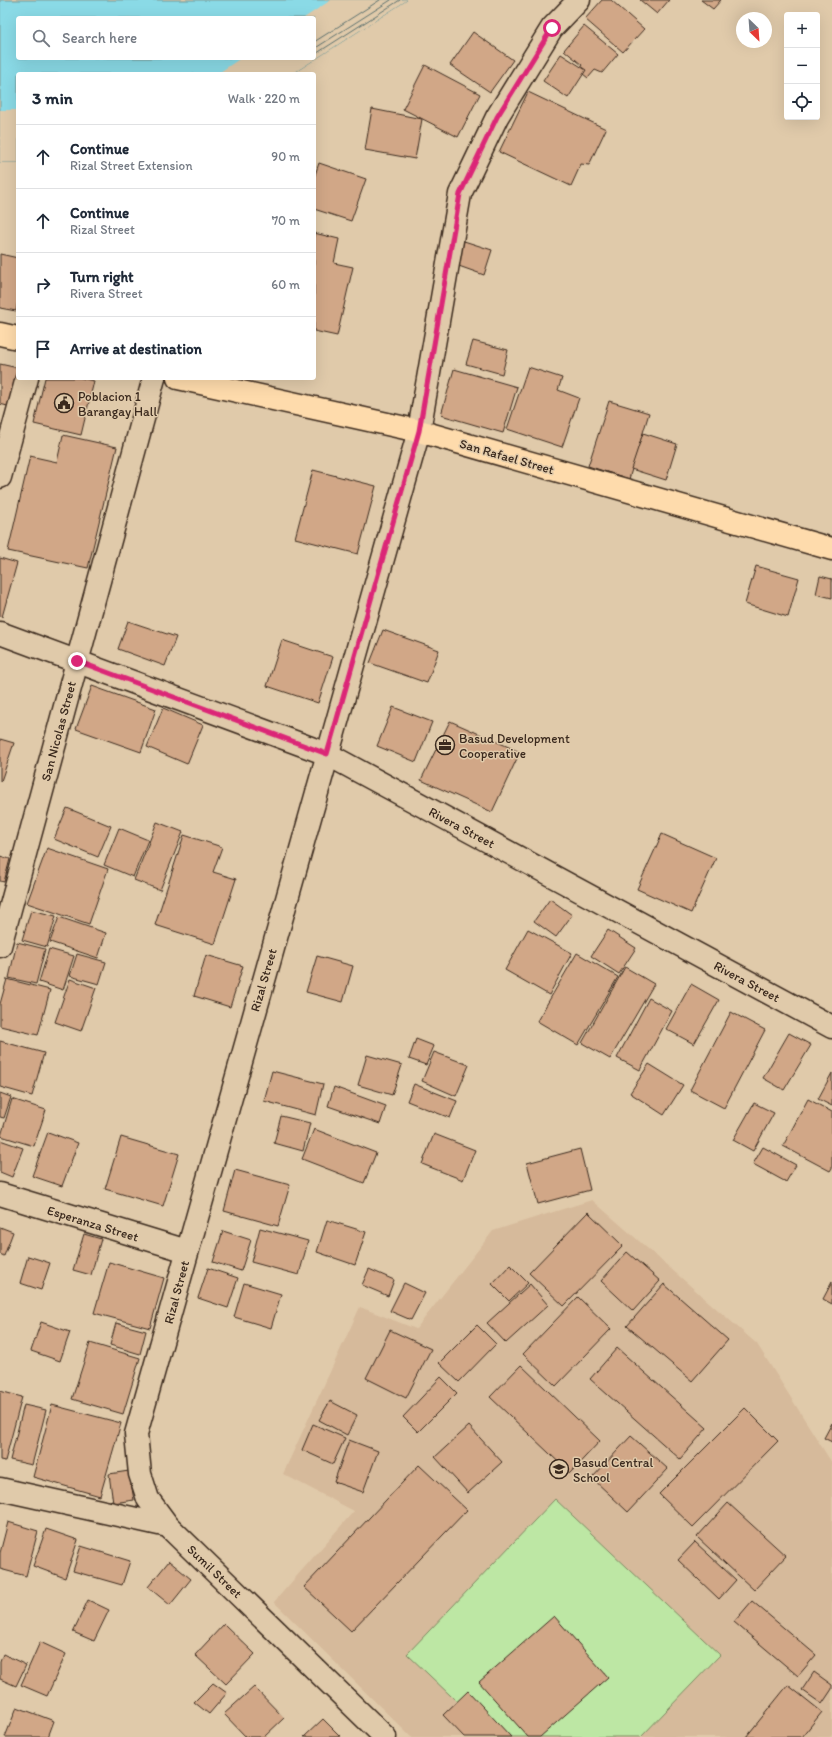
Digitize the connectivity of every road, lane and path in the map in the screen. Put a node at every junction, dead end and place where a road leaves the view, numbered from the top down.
1 (578, 0) edge
2 (0, 334) edge
3 (16, 338) edge
4 (27, 380) edge
5 (153, 380) edge
6 (187, 380) edge
7 (419, 431) junction
8 (0, 477) edge
9 (832, 549) edge
10 (0, 633) edge
11 (77, 661) junction
12 (327, 754) junction
13 (0, 946) edge
14 (832, 1027) edge
15 (0, 1194) edge
16 (187, 1251) junction
17 (0, 1489) edge
18 (168, 1526) junction
19 (385, 1737) edge

1 - 7 street, Rizal Street
2 - 3 main road
4 - 8 street
5 - 11 street, San Nicolas Street
6 - 7 main road, San Rafael Street
7 - 9 main road, San Rafael Street
7 - 12 street, Rizal Street
10 - 11 street, Rivera Street
11 - 12 street, Rivera Street
11 - 13 street, San Nicolas Street
12 - 14 street, Rivera Street
12 - 16 street, Rizal Street
15 - 16 street, Esperanza Street
16 - 18 street, Rizal Street
17 - 18 street
18 - 19 street, Sumil Street

